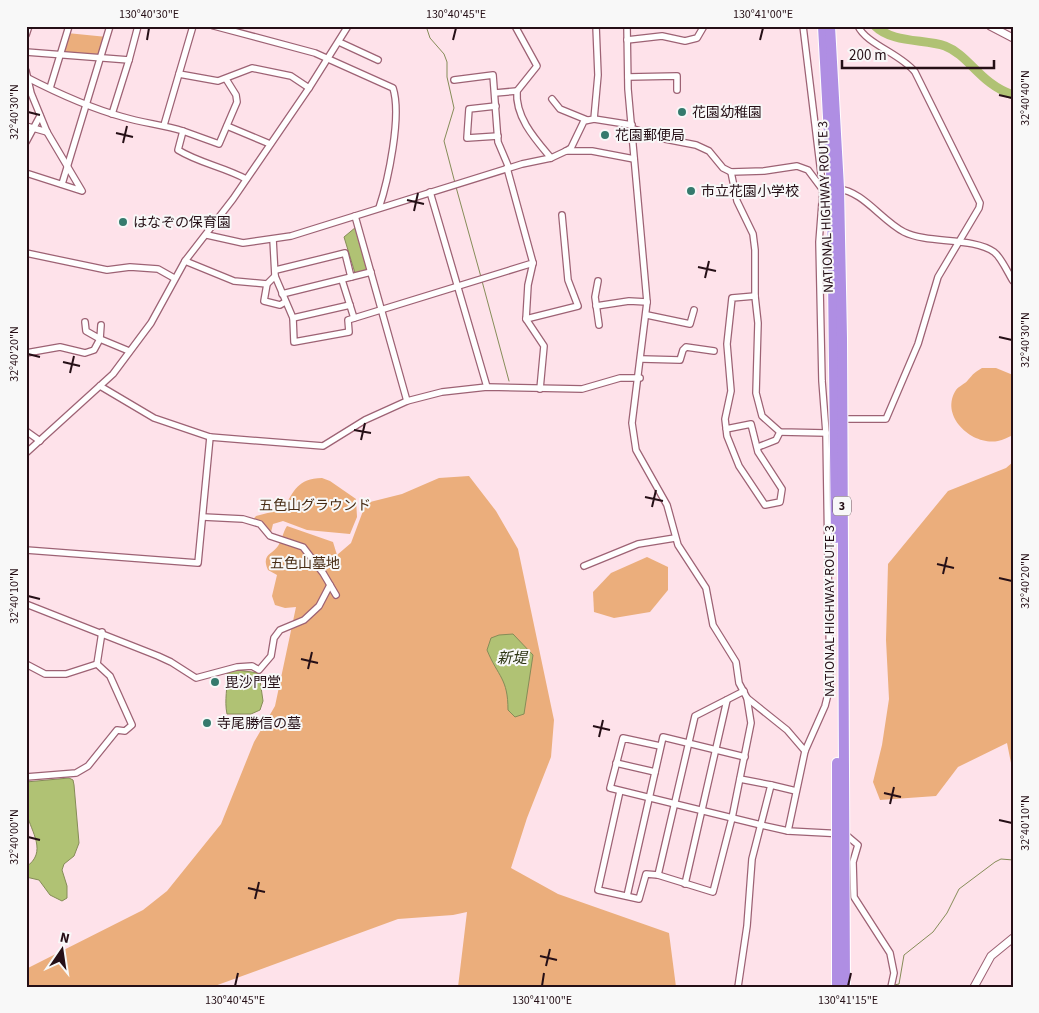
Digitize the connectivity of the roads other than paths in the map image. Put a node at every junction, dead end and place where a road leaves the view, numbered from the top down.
1 (29, 26) edge
2 (69, 26) edge
3 (110, 26) edge
4 (138, 26) edge
5 (193, 26) edge
6 (214, 26) edge
7 (348, 26) edge
8 (515, 26) edge
9 (596, 26) edge
10 (627, 26) edge
11 (704, 26) edge
12 (803, 26) edge
13 (822, 26) edge
14 (830, 26) edge
15 (858, 26) edge
16 (990, 26) edge
17 (26, 35) edge
18 (1013, 38) edge
19 (627, 40) junction
20 (339, 42) junction
21 (26, 52) edge
22 (60, 56) junction
23 (100, 59) junction
24 (328, 59) junction
25 (129, 60) junction
26 (378, 60) dead end
27 (179, 74) junction
28 (27, 75) edge
29 (628, 77) junction
30 (226, 79) junction
31 (454, 80) dead end
32 (50, 88) junction
33 (309, 88) junction
34 (677, 90) dead end
35 (517, 91) junction
36 (495, 93) junction
37 (552, 99) dead end
38 (86, 105) junction
39 (496, 106) junction
40 (112, 114) junction
41 (40, 116) junction
42 (594, 119) junction
43 (587, 120) junction
44 (164, 125) junction
45 (227, 126) junction
46 (30, 127) edge
47 (633, 127) junction
48 (47, 132) junction
49 (183, 132) junction
50 (498, 136) junction
51 (26, 142) edge
52 (270, 144) junction
53 (566, 151) junction
54 (551, 158) junction
55 (634, 159) junction
56 (67, 166) junction
57 (508, 168) junction
58 (731, 172) junction
59 (26, 173) edge
60 (246, 179) junction
61 (62, 184) junction
62 (831, 189) junction
63 (430, 192) junction
64 (379, 208) junction
65 (562, 214) dead end
66 (355, 216) junction
67 (207, 235) junction
68 (272, 239) junction
69 (960, 243) junction
70 (26, 253) edge
71 (185, 262) junction
72 (533, 264) junction
73 (371, 272) junction
74 (276, 273) junction
75 (351, 277) junction
76 (174, 278) junction
77 (342, 280) junction
78 (598, 281) dead end
79 (1013, 281) edge
80 (267, 284) junction
81 (458, 287) junction
82 (282, 294) junction
83 (755, 296) junction
84 (285, 302) junction
85 (648, 302) junction
86 (350, 305) junction
87 (596, 306) junction
88 (381, 309) junction
89 (694, 310) dead end
90 (647, 316) junction
91 (293, 318) junction
92 (354, 318) junction
93 (526, 319) junction
94 (85, 322) dead end
95 (101, 325) dead end
96 (598, 325) dead end
97 (100, 339) junction
98 (714, 350) dead end
99 (129, 351) junction
100 (26, 353) edge
101 (642, 359) junction
102 (640, 378) junction
103 (100, 386) junction
104 (487, 387) junction
105 (540, 389) junction
106 (407, 401) junction
107 (834, 420) junction
108 (726, 429) junction
109 (26, 431) edge
110 (780, 432) junction
111 (826, 432) junction
112 (210, 437) junction
113 (40, 440) junction
114 (758, 446) junction
115 (26, 453) edge
116 (203, 518) junction
117 (675, 538) junction
118 (26, 550) edge
119 (584, 566) dead end
120 (330, 585) junction
121 (336, 595) dead end
122 (26, 604) edge
123 (102, 632) junction
124 (26, 664) edge
125 (97, 664) junction
126 (744, 691) junction
127 (747, 698) junction
128 (727, 700) junction
129 (690, 743) junction
130 (660, 746) junction
131 (717, 749) junction
132 (805, 751) junction
133 (745, 757) junction
134 (616, 763) junction
135 (655, 772) junction
136 (26, 777) edge
137 (740, 779) junction
138 (771, 785) junction
139 (620, 791) junction
140 (796, 791) junction
141 (647, 798) junction
142 (674, 804) junction
143 (702, 811) junction
144 (732, 818) junction
145 (761, 826) junction
146 (788, 831) junction
147 (841, 834) junction
148 (658, 875) junction
149 (684, 884) junction
150 (627, 896) junction
151 (1013, 938) edge
152 (738, 987) edge
153 (837, 987) edge
154 (845, 987) edge
155 (891, 987) edge
156 (974, 987) edge

1 - 17 street
2 - 22 street
3 - 23 street
4 - 25 street
5 - 27 street
6 - 24 street
7 - 20 street
8 - 35 street
9 - 42 street
10 - 19 street
11 - 19 street
12 - 62 street
13 - 62 highway, NATIONAL HIGHWAY ROUTE 3 / 3
14 - 62 highway, NATIONAL HIGHWAY ROUTE 3 / 3
15 - 69 street
16 - 18 street
19 - 29 street
20 - 24 street
20 - 26 street
21 - 22 street
22 - 23 street
22 - 32 street
23 - 25 street
23 - 38 street
24 - 33 street
24 - 64 street
25 - 40 street
27 - 30 street
27 - 44 street
28 - 32 street
28 - 41 street
29 - 34 street
29 - 47 street
30 - 33 street
30 - 45 street
31 - 36 street
32 - 38 street
33 - 52 street
35 - 36 street
35 - 54 street
36 - 39 street
37 - 43 street
38 - 40 street
38 - 56 street
39 - 50 street
39 - 50 street
40 - 44 street
41 - 46 street
41 - 48 street
42 - 43 street
42 - 47 street
43 - 53 street
44 - 49 street
45 - 49 street
45 - 52 street
46 - 48 street
46 - 51 street
47 - 55 street
47 - 58 street
48 - 56 street
49 - 60 street
50 - 57 street
52 - 60 street
53 - 54 street
53 - 55 street
54 - 57 street
55 - 85 street
56 - 61 street
56 - 61 street
57 - 63 street
57 - 72 street
58 - 62 street
58 - 83 street
59 - 61 street
60 - 67 street
62 - 69 street
62 - 107 highway, NATIONAL HIGHWAY ROUTE 3 / 3
63 - 64 street
63 - 81 street
64 - 66 street
65 - 93 street
66 - 68 street
66 - 73 street
67 - 68 street
67 - 71 street
68 - 74 street
69 - 79 street
69 - 107 street
70 - 76 street
71 - 76 street
71 - 80 street
72 - 81 street
72 - 93 street
73 - 75 street
73 - 88 street
74 - 75 street
74 - 80 street
74 - 82 street
75 - 77 street
76 - 99 street
77 - 82 street
77 - 86 street
78 - 87 street
80 - 84 street
81 - 88 street
81 - 104 street
82 - 84 street
83 - 108 street
83 - 110 street
84 - 91 street
85 - 87 street
85 - 90 street
86 - 91 street
86 - 92 street
87 - 96 street
88 - 92 street
88 - 106 street
89 - 90 street
90 - 101 street
91 - 92 street
93 - 105 street
94 - 97 street
95 - 97 street
97 - 99 street
97 - 100 street
98 - 101 street
99 - 103 street
101 - 102 street
102 - 105 street
102 - 117 street
103 - 112 street
103 - 113 street
104 - 105 street
104 - 106 street
106 - 112 street
107 - 111 street
107 - 147 highway, NATIONAL HIGHWAY ROUTE 3 / 3
108 - 114 street
108 - 114 street
109 - 113 street
110 - 111 street
110 - 114 street
111 - 132 street
112 - 116 street
113 - 115 street
116 - 118 street
116 - 120 street
117 - 119 street
117 - 126 street
120 - 121 street
120 - 123 street
122 - 123 street
123 - 125 street
124 - 125 street
125 - 136 street
126 - 127 street
126 - 128 street
127 - 132 street
127 - 133 street
128 - 129 street
128 - 131 street
129 - 130 street
129 - 131 street
129 - 142 street
130 - 134 street
130 - 135 street
131 - 133 street
131 - 143 street
132 - 140 street
133 - 137 street
134 - 135 street
134 - 139 street
135 - 141 street
137 - 138 street
137 - 144 street
138 - 140 street
138 - 145 street
139 - 141 street
139 - 150 street
140 - 146 street
141 - 142 street
141 - 150 street
142 - 143 street
142 - 148 street
143 - 144 street
143 - 149 street
144 - 145 street
144 - 149 street
145 - 146 street
145 - 152 street
146 - 147 street
147 - 153 highway, NATIONAL HIGHWAY ROUTE 3 / 3
147 - 154 highway, NATIONAL HIGHWAY ROUTE 3 / 3
147 - 155 street
148 - 149 street
148 - 150 street
151 - 156 street

